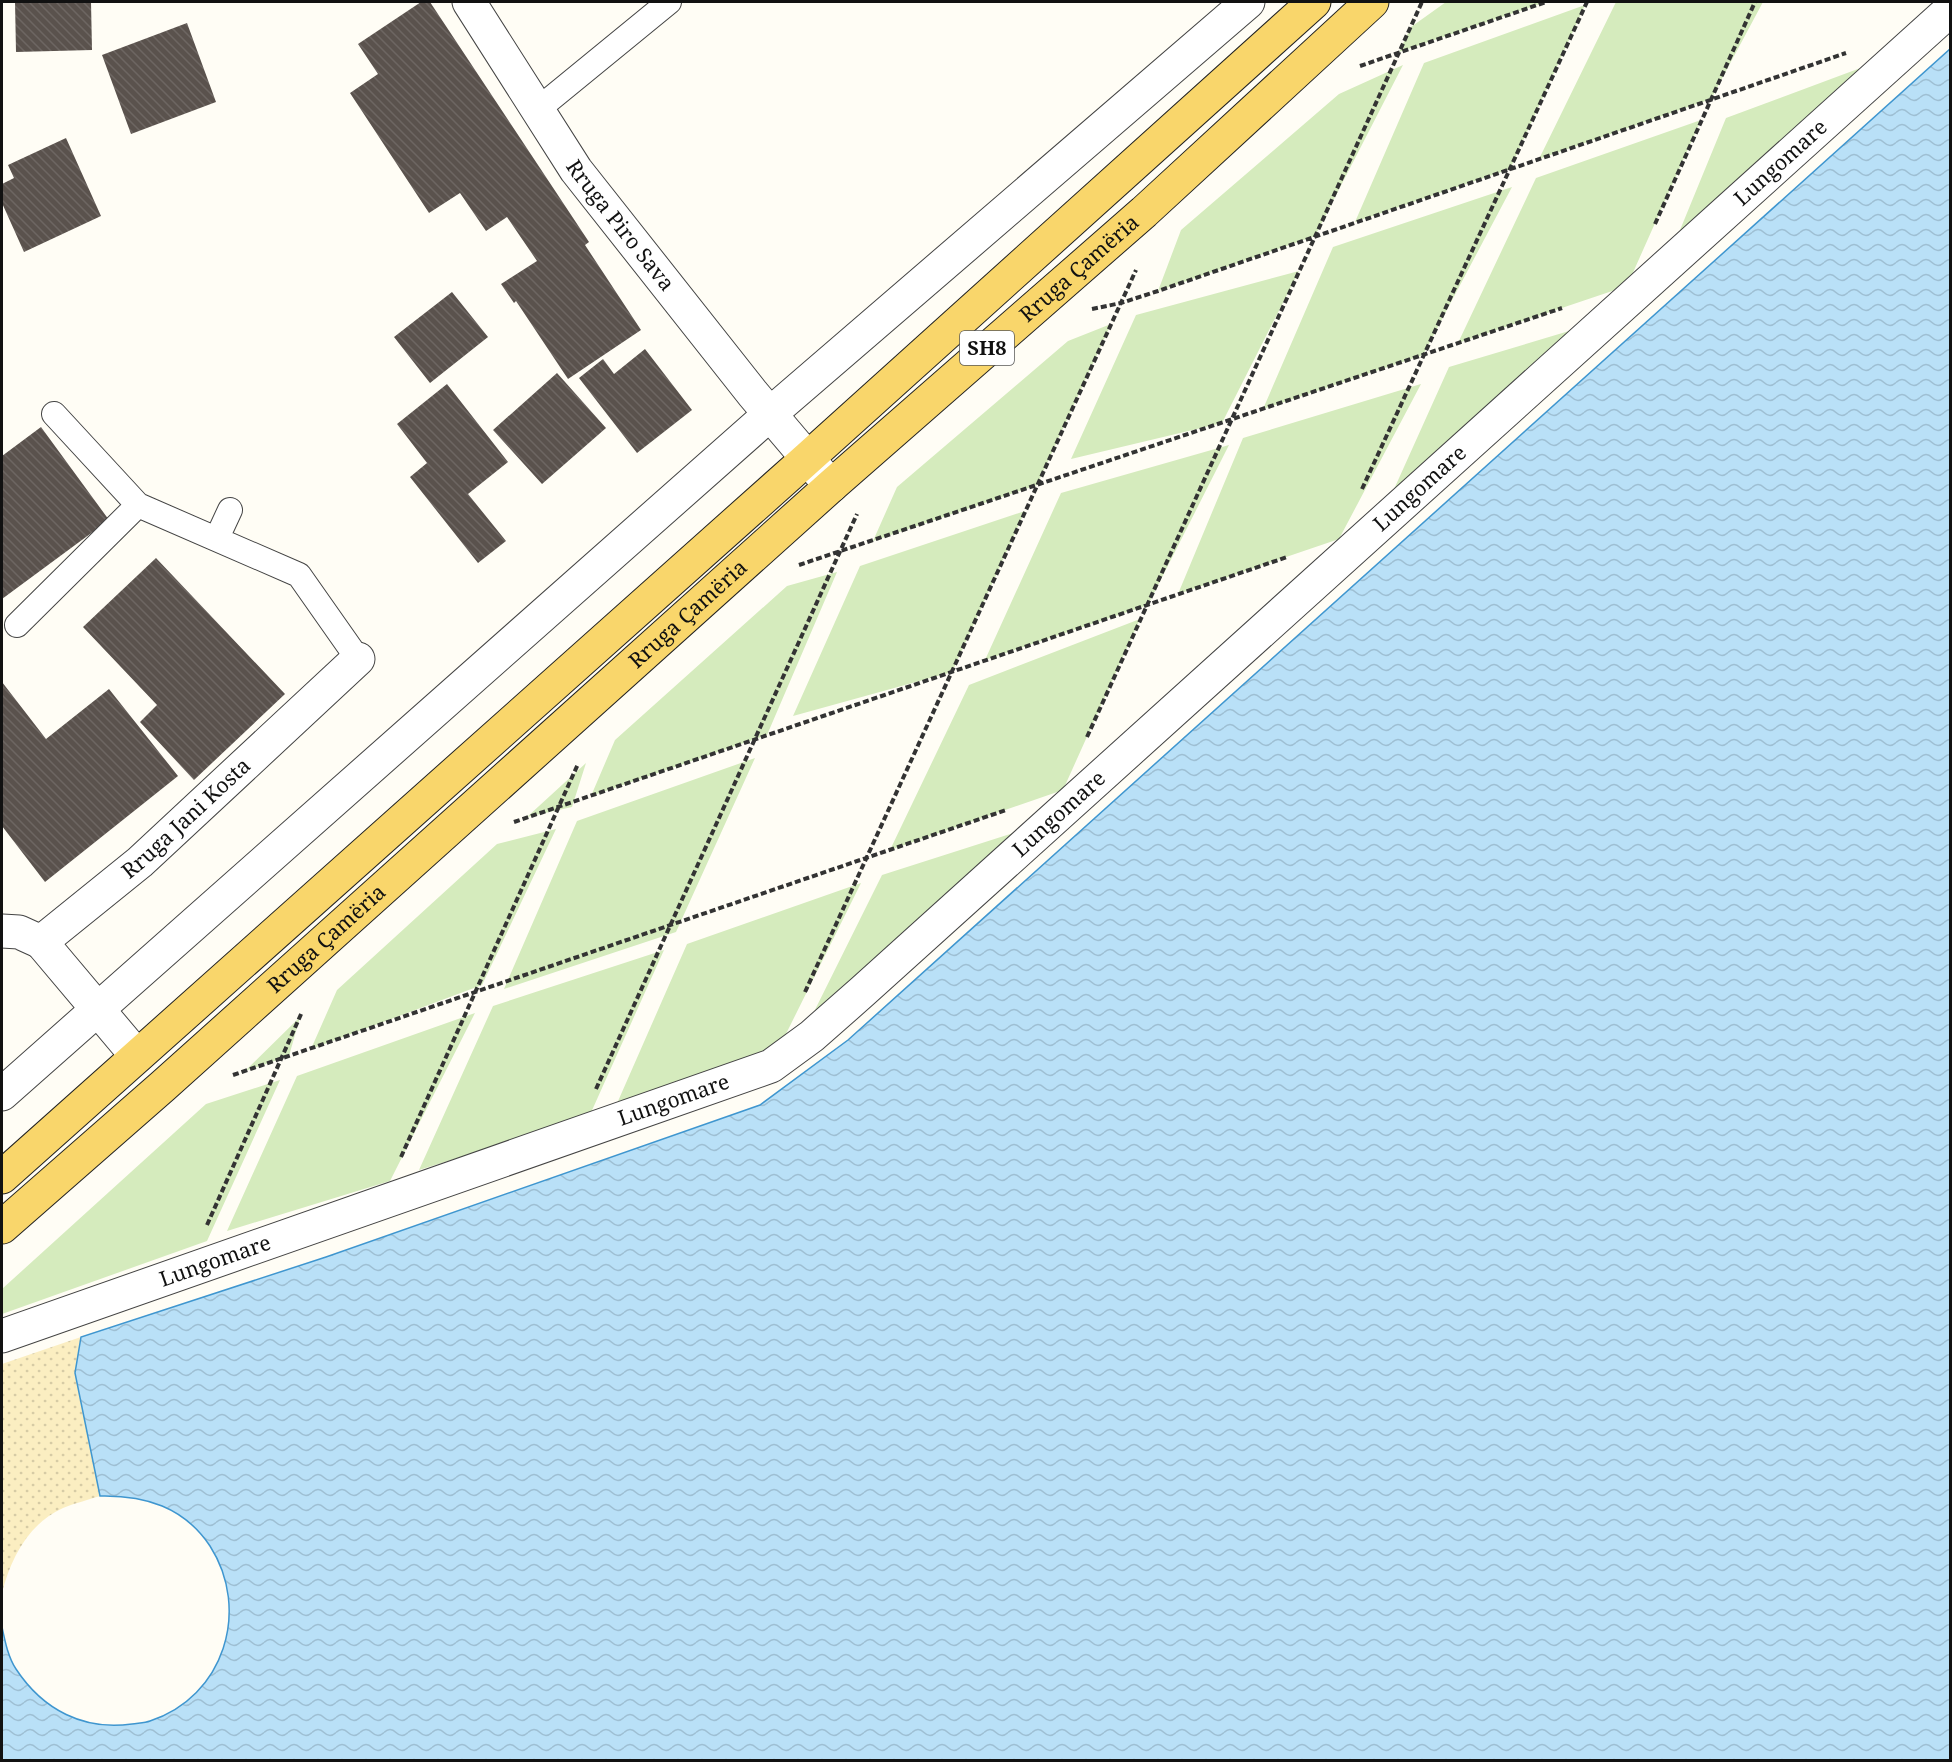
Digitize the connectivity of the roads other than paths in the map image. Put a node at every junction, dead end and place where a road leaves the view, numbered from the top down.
1 (469, 2) edge
2 (669, 2) edge
3 (1248, 2) edge
4 (1314, 2) edge
5 (1372, 2) edge
6 (1950, 10) edge
7 (537, 111) junction
8 (54, 414) dead end
9 (789, 436) junction
10 (831, 486) junction
11 (138, 505) junction
12 (230, 510) dead end
13 (217, 538) junction
14 (17, 625) dead end
15 (358, 659) joint
16 (2, 931) edge
17 (41, 942) junction
18 (97, 1008) junction
19 (137, 1056) junction
20 (2, 1094) edge
21 (2, 1176) edge
22 (2, 1227) edge
23 (2, 1336) edge

1 - 7 street, Rruga Piro Sava
2 - 7 lane
3 - 9 street
4 - 9 main road, Rruga Çamëria
5 - 10 main road, Rruga Çamëria / SH8
6 - 23 street, Lungomare
7 - 9 street, Rruga Piro Sava
8 - 11 lane
9 - 10 street, Rruga Piro Sava
9 - 18 street
9 - 19 main road, Rruga Çamëria
10 - 22 main road, Rruga Çamëria
11 - 13 lane
11 - 14 lane
12 - 13 lane
13 - 15 lane
15 - 17 street, Rruga Jani Kosta
16 - 17 street
17 - 18 street
18 - 19 street
18 - 20 street
19 - 21 main road, Rruga Çamëria

